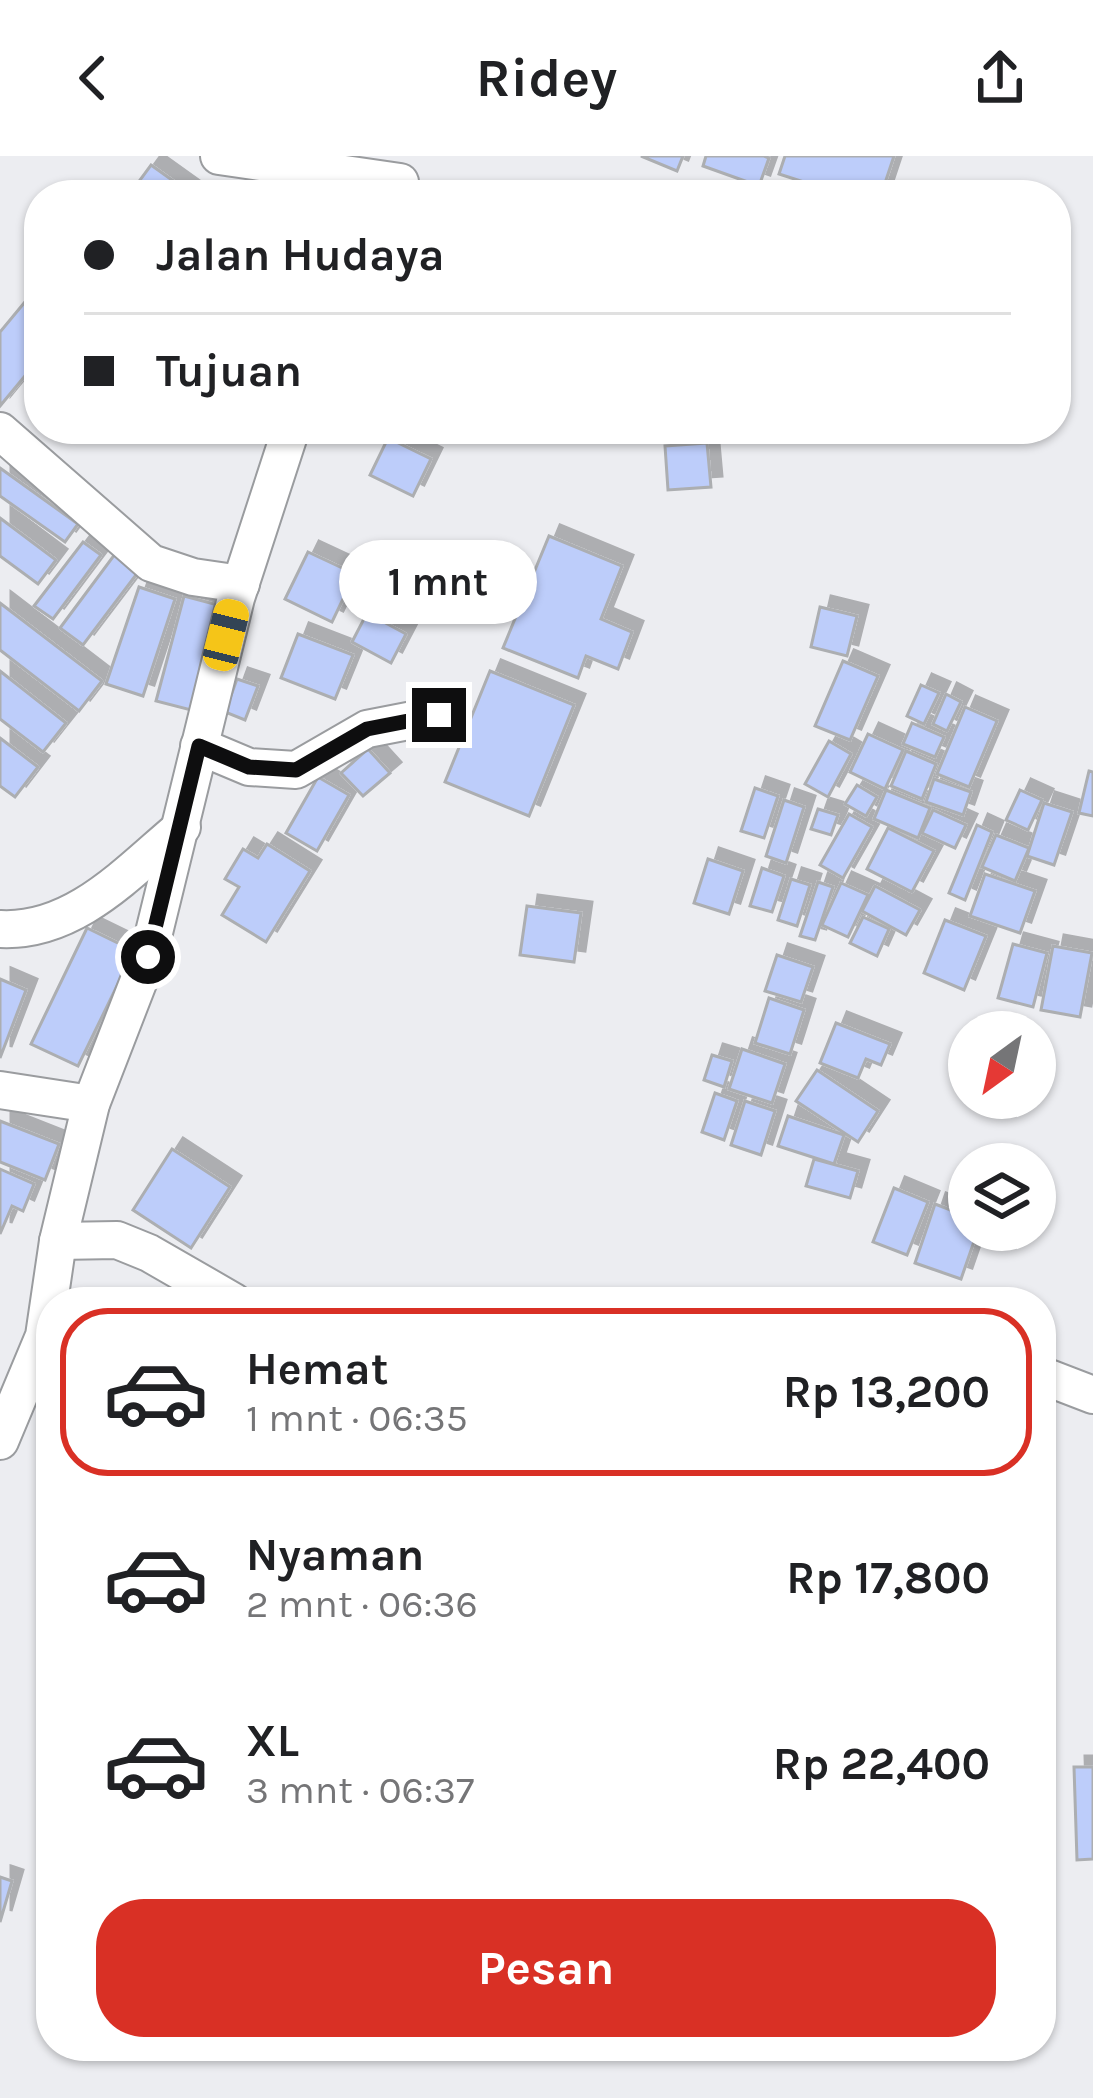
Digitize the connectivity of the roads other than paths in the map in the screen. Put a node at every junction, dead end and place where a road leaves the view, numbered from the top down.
1 (219, 156) edge
2 (399, 178) edge
3 (0, 430) edge
4 (286, 444) edge
5 (241, 584) junction
6 (439, 715) dead end
7 (199, 746) junction
8 (182, 827) junction
9 (0, 929) edge
10 (0, 1090) edge
11 (91, 1105) junction
12 (58, 1241) junction
13 (51, 1287) edge
14 (208, 1287) edge
15 (36, 1355) edge
16 (1056, 1381) edge
17 (1093, 1395) edge
18 (0, 1441) edge

1 - 2 street
3 - 5 street
4 - 5 street
5 - 7 street
6 - 7 street
7 - 8 street
8 - 9 street
8 - 11 street
10 - 11 street
11 - 12 street
12 - 13 street
12 - 14 street
15 - 18 street
16 - 17 street

